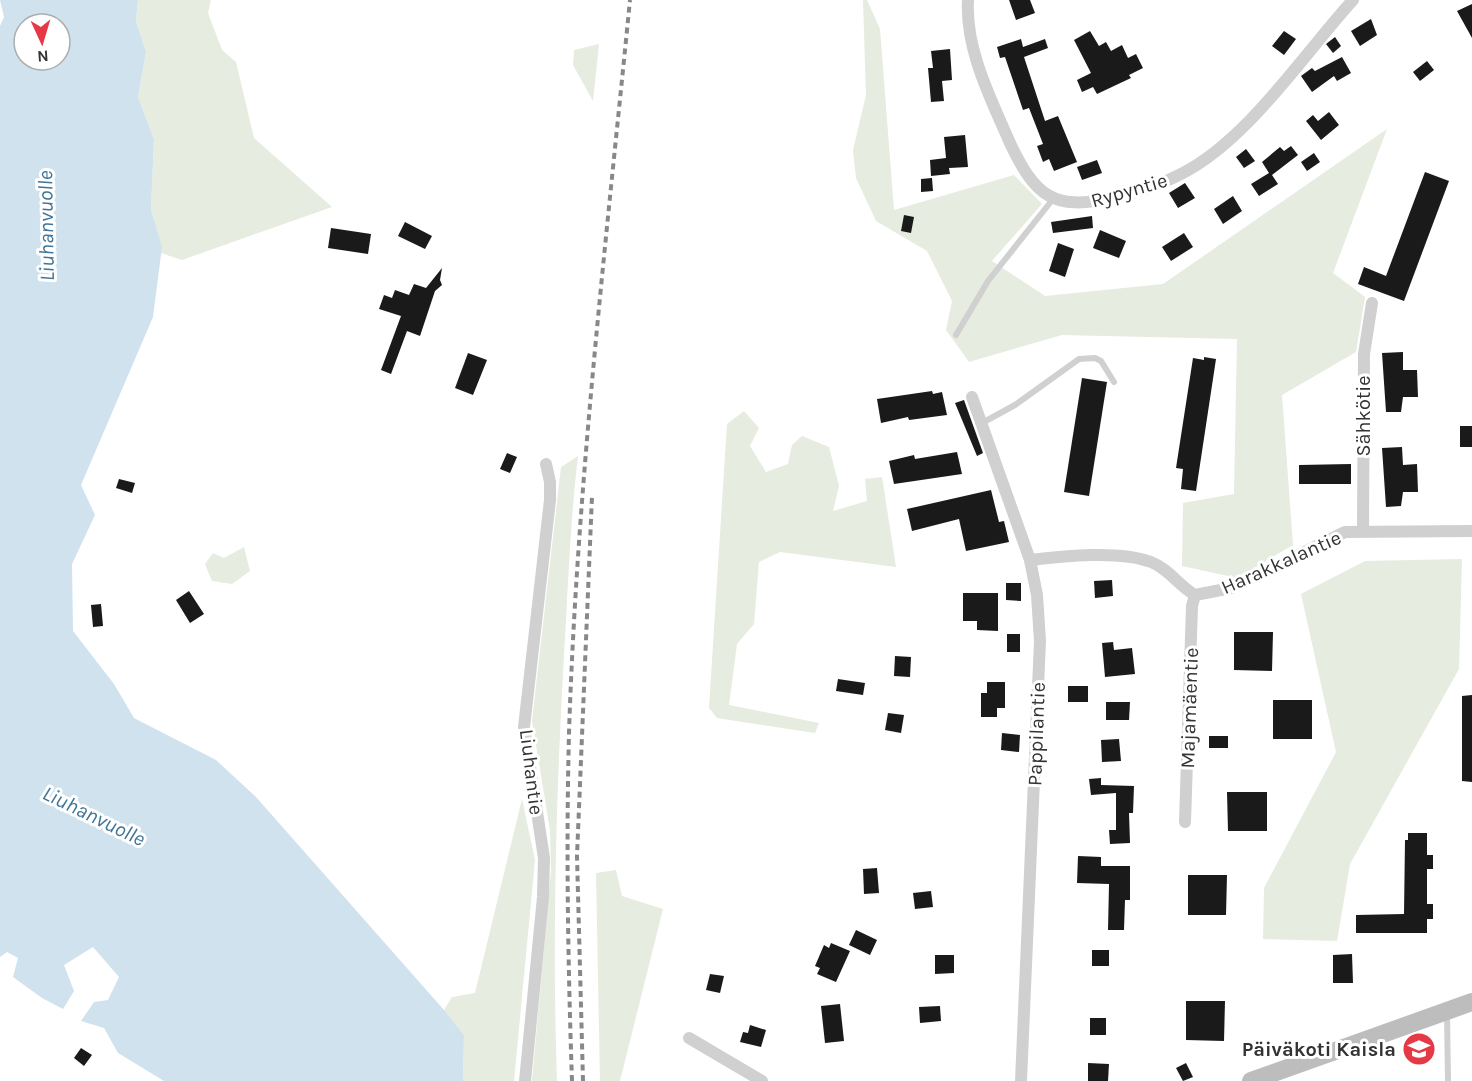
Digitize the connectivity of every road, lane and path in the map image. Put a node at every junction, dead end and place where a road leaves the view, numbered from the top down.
1 (968, 0) edge
2 (1353, 0) edge
3 (1053, 199) junction
4 (1372, 303) dead end
5 (956, 335) dead end
6 (1114, 382) dead end
7 (972, 397) dead end
8 (982, 423) junction
9 (546, 464) dead end
10 (1364, 531) junction
11 (1472, 531) edge
12 (1030, 560) junction
13 (1195, 595) junction
14 (1185, 822) dead end
15 (1472, 1002) edge
16 (1446, 1010) junction
17 (689, 1038) dead end
18 (525, 1081) edge
19 (762, 1081) edge
20 (1021, 1081) edge
21 (1251, 1081) edge
22 (1448, 1081) edge

1 - 3 street
2 - 3 street, Rypyntie
3 - 5 lane
4 - 10 street, Sähkötie
6 - 8 lane
7 - 8 street, Pappilantie
8 - 12 street, Pappilantie
9 - 18 street, Liuhantie
10 - 11 street, Harakkalantie
10 - 13 street, Harakkalantie
12 - 13 street, Harakkalantie
12 - 20 street, Pappilantie
13 - 14 street, Majamäentie
15 - 16 street
16 - 21 street
16 - 22 lane
17 - 19 street

